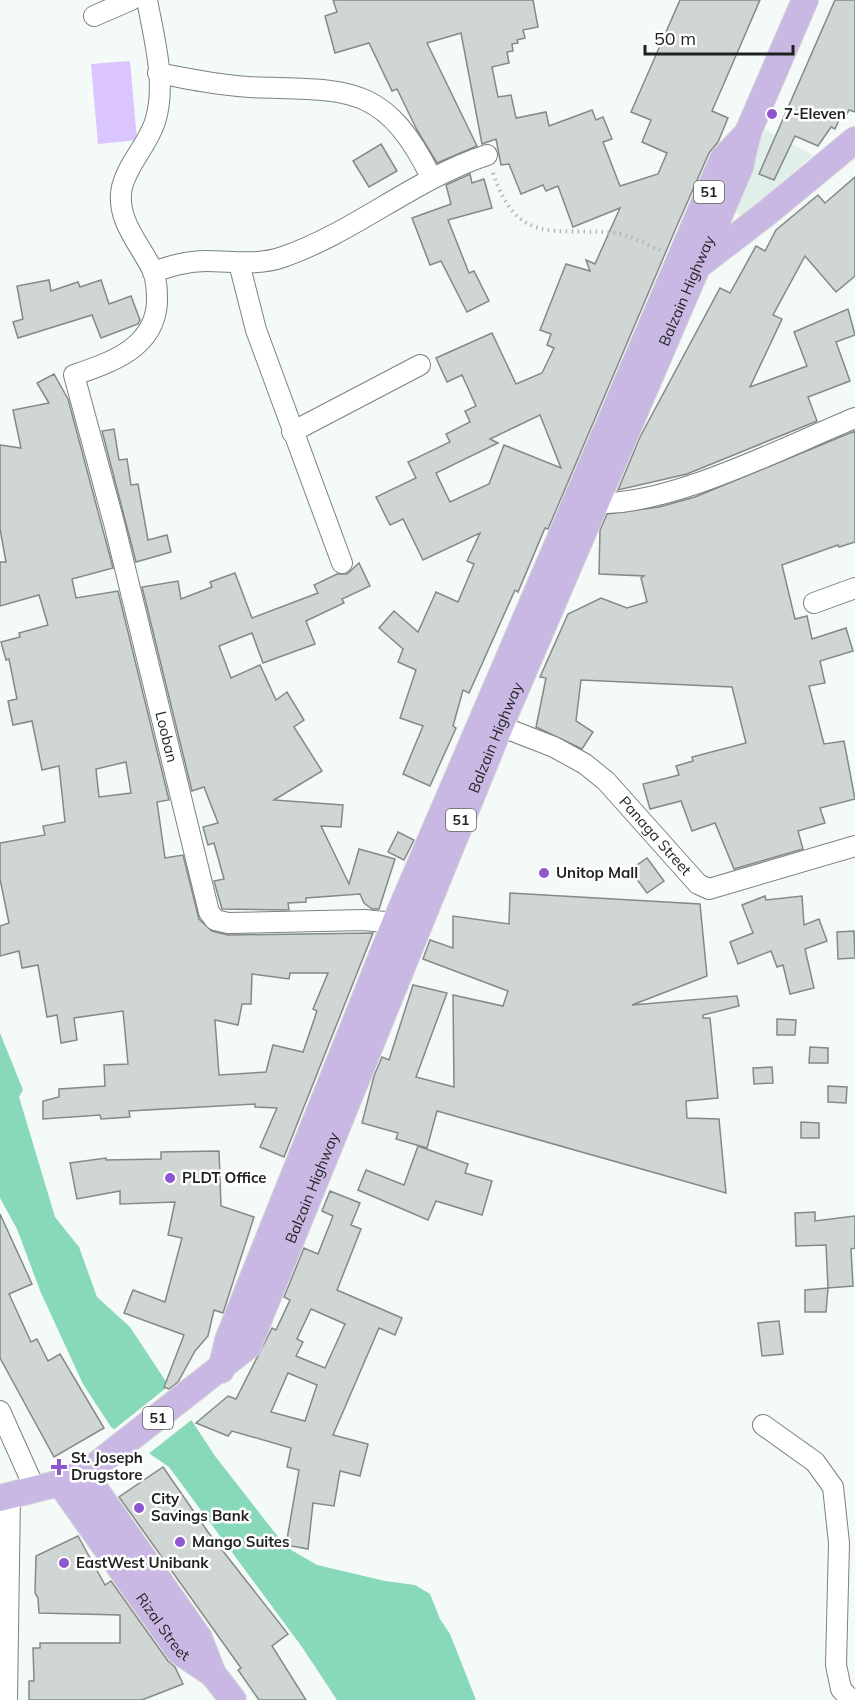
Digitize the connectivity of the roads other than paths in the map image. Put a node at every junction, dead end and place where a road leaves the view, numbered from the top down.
1 (131, 0) edge
2 (147, 0) edge
3 (805, 0) edge
4 (94, 16) dead end
5 (158, 73) junction
6 (855, 140) edge
7 (487, 155) road end
8 (431, 177) junction
9 (689, 261) junction
10 (239, 263) junction
11 (153, 272) junction
12 (420, 365) dead end
13 (855, 418) edge
14 (292, 432) junction
15 (594, 503) junction
16 (342, 563) dead end
17 (855, 588) edge
18 (814, 603) dead end
19 (500, 726) junction
20 (855, 846) edge
21 (394, 923) junction
22 (214, 1375) junction
23 (0, 1412) edge
24 (763, 1425) dead end
25 (83, 1472) junction
26 (47, 1486) junction
27 (5, 1496) edge
28 (224, 1691) edge
29 (7, 1700) edge
30 (851, 1700) edge

1 - 4 street
2 - 5 street
3 - 9 main road, Balzain Highway / 51
5 - 8 street
5 - 11 street
6 - 9 main road
7 - 8 street
8 - 10 street
9 - 15 main road, Balzain Highway / 51
9 - 21 main road, Balzain Highway / 51
10 - 11 street
10 - 14 street
11 - 21 street, Looban
12 - 14 street
13 - 15 street
14 - 16 street
15 - 19 main road, Balzain Highway / 51
17 - 18 street
19 - 20 street, Panaga Street
19 - 22 main road, Balzain Highway / 51
21 - 22 main road, Balzain Highway / 51
22 - 25 main road, Balzain Highway / 51
23 - 26 street
24 - 30 street
25 - 26 main road, Balzain Highway / 51
25 - 28 main road, Rizal Street
26 - 27 main road, Balzain Highway
26 - 28 main road, Rizal Street
27 - 29 street

